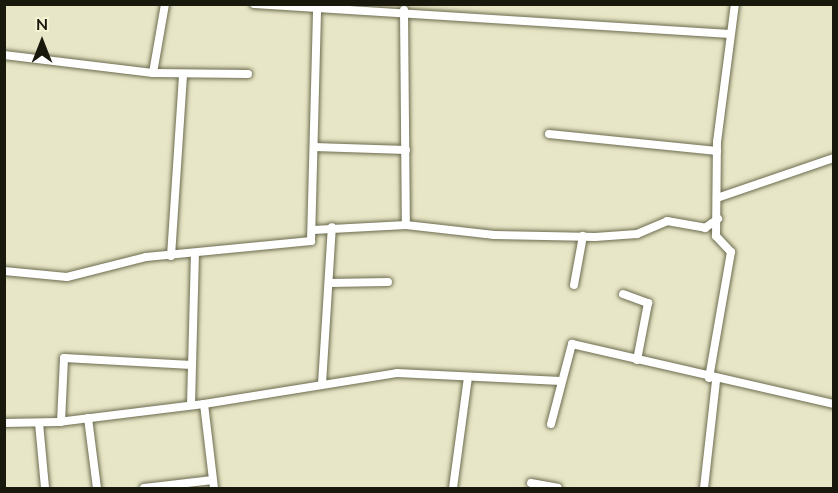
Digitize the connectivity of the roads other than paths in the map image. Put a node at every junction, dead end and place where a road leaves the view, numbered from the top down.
1 (165, 4) edge
2 (254, 4) edge
3 (735, 4) edge
4 (317, 9) junction
5 (404, 10) junction
6 (730, 34) junction
7 (4, 56) edge
8 (153, 73) junction
9 (248, 74) dead end
10 (183, 75) junction
11 (549, 134) dead end
12 (314, 147) junction
13 (406, 150) junction
14 (717, 151) junction
15 (834, 158) edge
16 (717, 198) junction
17 (718, 219) junction
18 (406, 225) junction
19 (332, 228) junction
20 (313, 230) junction
21 (583, 236) junction
22 (195, 255) junction
23 (171, 256) junction
24 (4, 271) edge
25 (388, 282) dead end
26 (328, 283) junction
27 (574, 285) dead end
28 (622, 294) dead end
29 (637, 360) junction
30 (192, 365) junction
31 (468, 377) junction
32 (713, 380) junction
33 (561, 381) junction
34 (322, 384) junction
35 (834, 404) edge
36 (191, 405) junction
37 (204, 405) junction
38 (88, 418) junction
39 (61, 422) junction
40 (4, 423) edge
41 (39, 423) junction
42 (551, 424) dead end
43 (531, 483) dead end
44 (214, 484) edge
45 (45, 489) edge
46 (97, 489) edge
47 (144, 489) edge
48 (453, 489) edge
49 (558, 489) edge
50 (704, 489) edge

1 - 8 street
2 - 4 street
3 - 6 street
4 - 5 street
4 - 12 street
5 - 6 street
5 - 13 street
6 - 14 street
7 - 8 street
8 - 10 street
9 - 10 street
10 - 23 street
11 - 14 street
12 - 13 street
12 - 20 street
13 - 18 street
14 - 16 street
15 - 16 street
16 - 17 street
17 - 21 street
17 - 32 street
18 - 19 street
18 - 21 street
19 - 20 street
19 - 26 street
20 - 22 street
21 - 27 street
22 - 23 street
22 - 30 street
23 - 24 street
25 - 26 street
26 - 34 street
28 - 29 street
29 - 32 street
29 - 33 street
30 - 36 street
30 - 39 street
31 - 33 street
31 - 34 street
31 - 48 street
32 - 35 street
32 - 50 street
33 - 42 street
34 - 37 street
36 - 37 street
36 - 38 street
37 - 44 street
38 - 39 street
38 - 46 street
39 - 41 street
40 - 41 street
41 - 45 street
43 - 49 street
44 - 47 street

